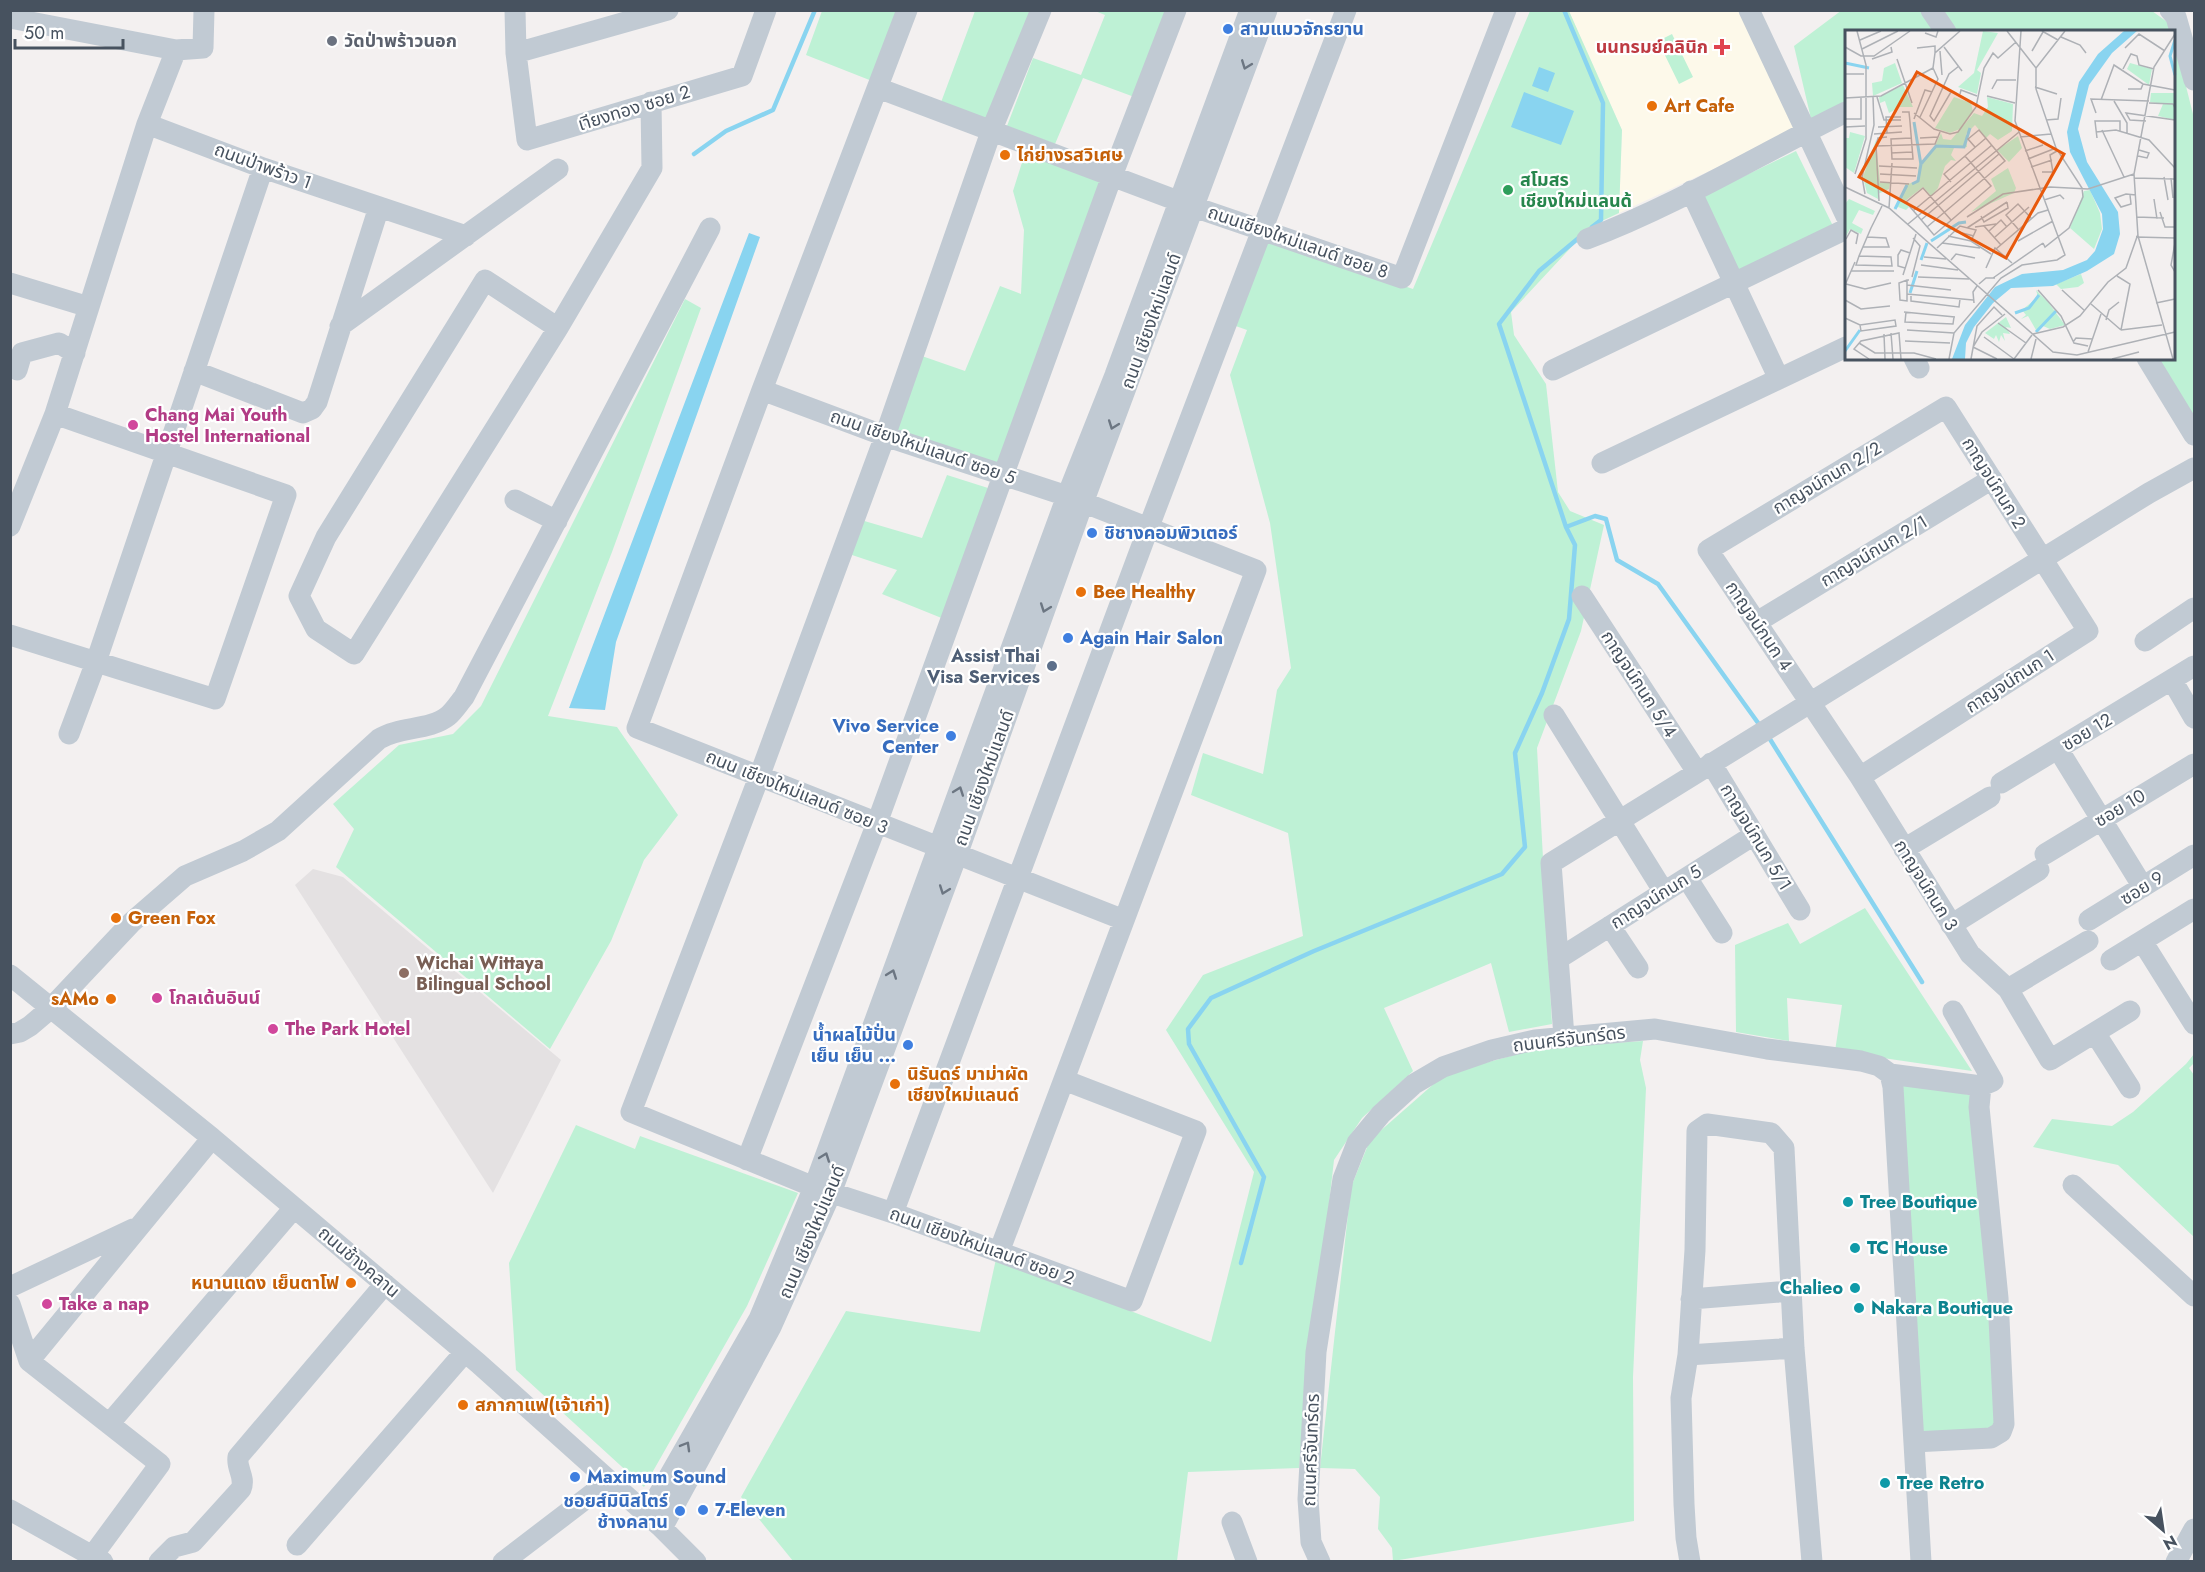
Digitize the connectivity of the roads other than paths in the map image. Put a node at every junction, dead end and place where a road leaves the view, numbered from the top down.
1 (204, 10) edge
2 (515, 10) edge
3 (668, 10) edge
4 (766, 10) edge
5 (907, 10) edge
6 (1041, 10) edge
7 (1176, 10) edge
8 (1250, 10) edge
9 (1267, 10) edge
10 (1346, 10) edge
11 (1506, 10) edge
12 (1749, 10) edge
13 (1931, 10) edge
14 (2169, 10) edge
15 (10, 18) edge
16 (1945, 30) edge
17 (176, 50) junction
18 (516, 53) junction
19 (2194, 80) edge
20 (878, 88) junction
21 (651, 102) junction
22 (1845, 112) edge
23 (147, 124) junction
24 (992, 129) junction
25 (1806, 132) junction
26 (263, 168) junction
27 (558, 169) dead end
28 (1112, 176) junction
29 (1691, 191) junction
30 (1186, 204) junction
31 (379, 207) junction
32 (1845, 214) edge
33 (710, 228) dead end
34 (1845, 229) edge
35 (1263, 230) junction
36 (466, 236) junction
37 (1587, 239) dead end
38 (1735, 282) junction
39 (10, 283) edge
40 (89, 307) junction
41 (340, 326) junction
42 (558, 328) junction
43 (1845, 347) edge
44 (75, 353) junction
45 (2148, 360) edge
46 (17, 370) dead end
47 (1553, 370) dead end
48 (194, 371) junction
49 (1779, 379) junction
50 (762, 390) junction
51 (1946, 407) joint
52 (56, 414) junction
53 (2194, 435) edge
54 (885, 436) junction
55 (166, 453) junction
56 (1602, 463) dead end
57 (2194, 468) edge
58 (1004, 475) junction
59 (1992, 479) junction
60 (514, 500) dead end
61 (1075, 500) junction
62 (557, 521) junction
63 (10, 526) edge
64 (1148, 528) junction
65 (1708, 549) joint
66 (2042, 559) junction
67 (1582, 596) dead end
68 (2194, 608) edge
69 (1757, 622) junction
70 (10, 635) edge
71 (2145, 641) dead end
72 (96, 662) junction
73 (2194, 666) edge
74 (2172, 680) junction
75 (1811, 702) junction
76 (1554, 716) dead end
77 (2194, 718) edge
78 (69, 734) dead end
79 (2058, 749) junction
80 (2194, 764) edge
81 (1704, 767) junction
82 (759, 777) junction
83 (1860, 777) junction
84 (2101, 819) junction
85 (1619, 820) junction
86 (877, 823) junction
87 (1754, 835) junction
88 (1904, 849) junction
89 (947, 851) junction
90 (2194, 855) edge
91 (1686, 878) junction
92 (1019, 879) junction
93 (2143, 887) junction
94 (1664, 892) junction
95 (2194, 909) edge
96 (1800, 910) dead end
97 (1124, 920) junction
98 (1951, 925) junction
99 (1610, 926) junction
100 (1722, 933) dead end
101 (2142, 941) junction
102 (1558, 959) junction
103 (2111, 960) dead end
104 (1638, 968) dead end
105 (10, 975) edge
106 (2008, 989) junction
107 (50, 1009) junction
108 (1953, 1011) dead end
109 (2130, 1011) dead end
110 (2194, 1024) edge
111 (2094, 1033) junction
112 (10, 1034) edge
113 (1564, 1037) junction
114 (1890, 1074) junction
115 (1064, 1080) junction
116 (1981, 1086) junction
117 (2130, 1088) dead end
118 (212, 1138) junction
119 (747, 1160) junction
120 (2073, 1185) dead end
121 (823, 1190) junction
122 (294, 1208) junction
123 (893, 1213) junction
124 (139, 1226) junction
125 (999, 1252) junction
126 (385, 1284) junction
127 (10, 1287) edge
128 (1791, 1291) junction
129 (2194, 1296) edge
130 (1691, 1299) junction
131 (10, 1304) edge
132 (1794, 1348) junction
133 (465, 1352) junction
134 (1688, 1355) junction
135 (29, 1361) junction
136 (109, 1424) junction
137 (1914, 1442) junction
138 (609, 1481) junction
139 (10, 1510) edge
140 (655, 1521) junction
141 (1232, 1522) dead end
142 (2194, 1529) edge
143 (297, 1545) dead end
144 (98, 1558) edge
145 (159, 1562) edge
146 (503, 1562) edge
147 (696, 1562) edge
148 (1246, 1562) edge
149 (1320, 1562) edge
150 (1690, 1562) edge
151 (1812, 1562) edge
152 (1921, 1562) edge
153 (2176, 1562) edge

1 - 17 street
2 - 18 street
3 - 18 street
4 - 21 street, เาียงทอง ซอย 2
5 - 20 street
6 - 24 street
7 - 28 street
8 - 30 street, ถนน เชียงใหม่แลนด์
9 -> 30 street, ถนน เชียงใหม่แลนด์
10 - 35 street
11 - 35 street, ถนนเชียงใหม่แลนด์ ซอย 8
12 - 25 street
13 - 16 street
14 - 19 street
15 - 17 street
17 - 23 street
18 - 21 street, เาียงทอง ซอย 2
20 - 24 street, ถนนเชียงใหม่แลนด์ ซอย 8
20 - 50 street
21 - 42 street
22 - 25 street
23 - 26 street, ถนนป่าพร้าว 1
23 - 40 street
24 - 28 street, ถนนเชียงใหม่แลนด์ ซอย 8
24 - 54 street
25 - 29 street
25 - 32 street
26 - 31 street, ถนนป่าพร้าว 1
26 - 48 street
27 - 36 street
28 - 30 street, ถนนเชียงใหม่แลนด์ ซอย 8
28 - 58 street
29 - 37 street
29 - 38 street
30 - 35 street, ถนนเชียงใหม่แลนด์ ซอย 8
30 - 61 street, ถนน เชียงใหม่แลนด์
31 - 36 street, ถนนป่าพร้าว 1
31 - 41 street
33 - 62 street
34 - 38 street
35 - 64 street
36 - 41 street
38 - 47 street
38 - 49 street
39 - 40 street
40 - 44 street
41 - 48 street
42 - 42 street
43 - 49 street
44 - 46 street
44 - 52 street
45 - 53 street
48 - 55 street
49 - 56 street
50 - 54 street, ถนน เชียงใหม่แลนด์ ซอย 5
50 - 82 street, ถนน เชียงใหม่แลนด์ ซอย 3
51 - 59 street, กาญจน์กนก 2
51 - 65 street, กาญจน์กนก 2/2
52 - 55 street
52 - 63 street
54 - 58 street, ถนน เชียงใหม่แลนด์ ซอย 5
54 - 82 street
55 - 72 street
55 - 72 street
57 - 66 street
58 - 61 street, ถนน เชียงใหม่แลนด์ ซอย 5
58 - 86 street
59 - 66 street, กาญจน์กนก 2
59 - 69 street, กาญจน์กนก 2/1
60 - 62 street
61 - 64 street, ถนน เชียงใหม่แลนด์ ซอย 5
61 - 89 street, ถนน เชียงใหม่แลนด์
62 - 107 street
64 - 92 street
64 - 97 street, ถนน เชียงใหม่แลนด์ ซอย 5
65 - 69 street, กาญจน์กนก 4
66 - 75 street
66 - 83 street, กาญจน์กนก 1
67 - 81 street, กาญจน์กนก 5/4
68 - 71 street
69 - 75 street, กาญจน์กนก 4
70 - 72 street
72 - 78 street
73 - 74 street, ซอย 12
74 - 77 street
74 - 79 street, ซอย 12
75 - 81 street
75 - 83 street, กาญจน์กนก 3
76 - 85 street
79 - 84 street
79 - 88 street, ซอย 12
80 - 84 street, ซอย 10
81 - 85 street
81 - 87 street, กาญจน์กนก 5/1
82 - 86 street, ถนน เชียงใหม่แลนด์ ซอย 3
82 - 119 street, ถนน เชียงใหม่แลนด์ ซอย 2
83 - 88 street, กาญจน์กนก 3
84 - 93 street
84 - 98 street, ซอย 10
85 - 94 street
85 - 102 street
86 - 89 street, ถนน เชียงใหม่แลนด์ ซอย 3
86 - 119 street
87 - 91 street, กาญจน์กนก 5
87 - 96 street, กาญจน์กนก 5/1
88 - 98 street, กาญจน์กนก 3
89 - 92 street, ถนน เชียงใหม่แลนด์ ซอย 3
89 - 121 street, ถนน เชียงใหม่แลนด์
90 - 93 street, ซอย 9
91 - 94 street, กาญจน์กนก 5
91 - 100 street
92 - 97 street, ถนน เชียงใหม่แลนด์ ซอย 3
92 - 123 street
93 - 106 street, ซอย 9
94 - 99 street, กาญจน์กนก 5
95 - 101 street
97 - 115 street
98 - 106 street, กาญจน์กนก 3
99 - 102 street, กาญจน์กนก 5
99 - 104 street
101 - 103 street
101 - 110 street
102 - 113 street
105 - 107 street, ถนนช้างคลาน
106 - 111 street, กาญจน์กนก 3
107 - 112 street
107 - 118 street, ถนนช้างคลาน
108 - 116 street
109 - 111 street
111 - 117 street
113 - 114 street, ถนนศรีจันทร์ดร
113 - 149 street, ถนนศรีจันทร์ดร
114 - 116 street, ถนนศรีจันทร์ดร
114 - 137 street
115 - 125 street
115 - 125 street, ถนน เชียงใหม่แลนด์ ซอย 2
116 - 137 street
118 - 122 street, ถนนช้างคลาน
118 - 124 street
119 - 121 street, ถนน เชียงใหม่แลนด์ ซอย 2
120 - 129 street
121 - 123 street, ถนน เชียงใหม่แลนด์ ซอย 2
121 - 140 street, ถนน เชียงใหม่แลนด์
122 - 126 street, ถนนช้างคลาน
122 - 136 street
123 - 125 street, ถนน เชียงใหม่แลนด์ ซอย 2
124 - 127 street
124 - 135 street
126 - 133 street, ถนนช้างคลาน
126 - 145 street
128 - 130 street
128 - 130 street
128 - 132 street
130 - 134 street
131 - 135 street
132 - 134 street
132 - 151 street
133 - 138 street, ถนนช้างคลาน
133 - 143 street
134 - 150 street
135 - 136 street
136 - 144 street
137 - 152 street
138 - 140 street, ถนนช้างคลาน
138 - 146 street
139 - 144 street
140 - 147 street, ถนนช้างคลาน
141 - 148 street
142 - 153 street

